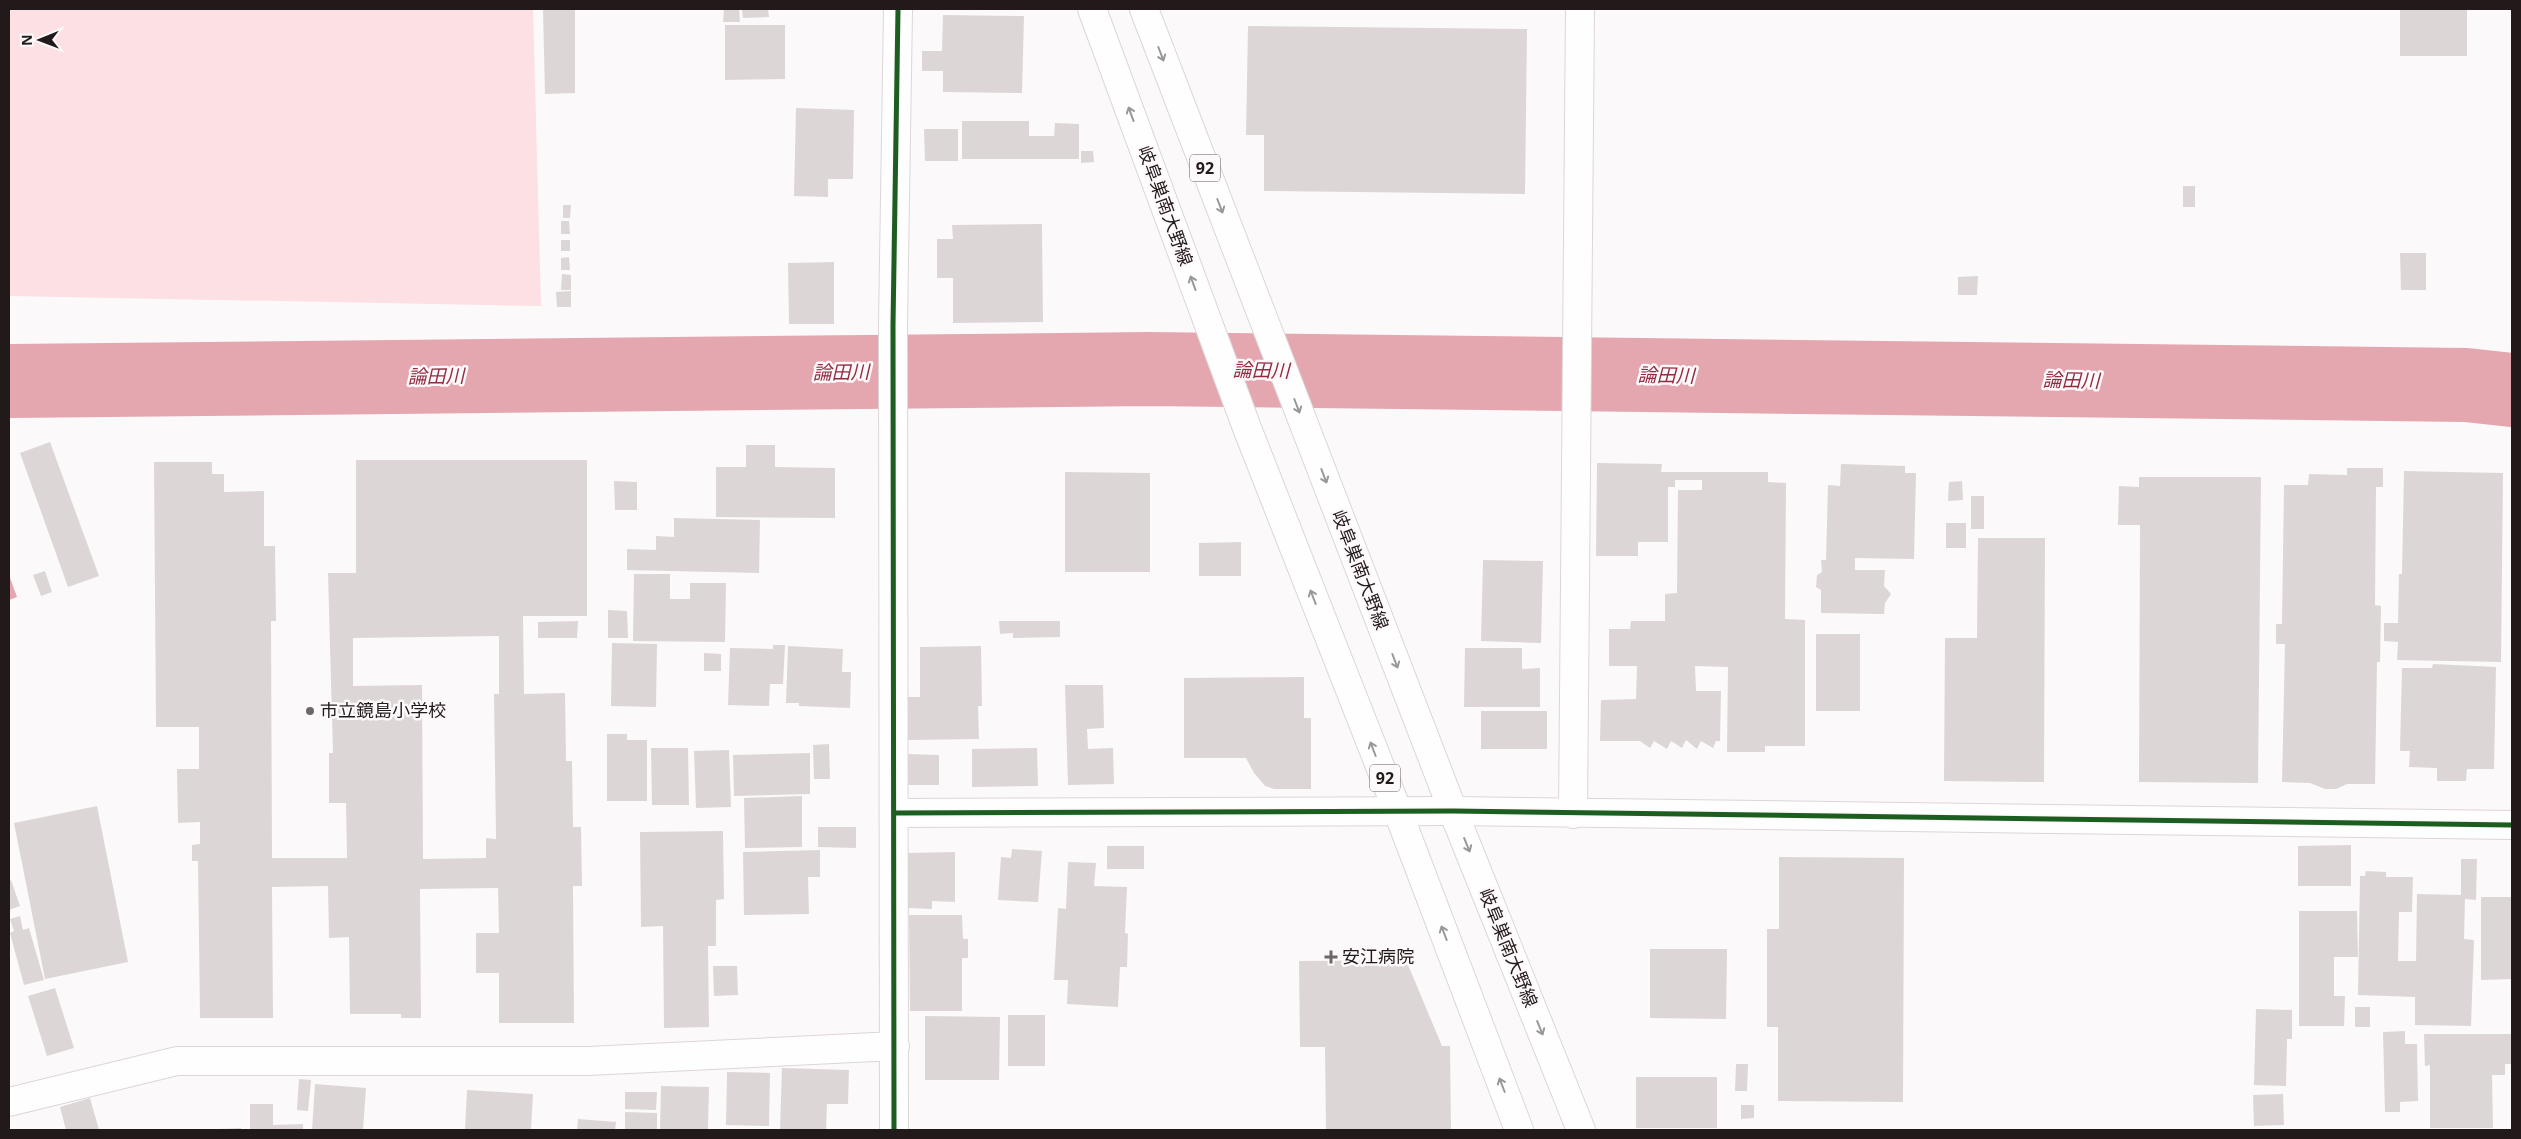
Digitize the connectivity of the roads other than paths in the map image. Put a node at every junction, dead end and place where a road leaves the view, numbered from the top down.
1 (898, 9) edge
2 (1092, 9) edge
3 (1144, 9) edge
4 (1580, 9) edge
5 (1453, 811) junction
6 (1398, 812) junction
7 (894, 813) junction
8 (1573, 814) junction
9 (2512, 825) edge
10 (894, 1046) junction
11 (9, 1102) edge
12 (894, 1130) edge
13 (1519, 1130) edge
14 (1581, 1130) edge

1 - 7 street
6 -> 2 street, 岐阜巣南大野線 / 92
3 -> 5 street, 岐阜巣南大野線 / 92
4 - 8 street
5 - 6 street
5 - 8 street
5 -> 14 street, 岐阜巣南大野線 / 92
6 - 7 street
13 -> 6 street, 岐阜巣南大野線 / 92
7 - 10 street
8 - 9 street
10 - 11 street
10 - 12 street

